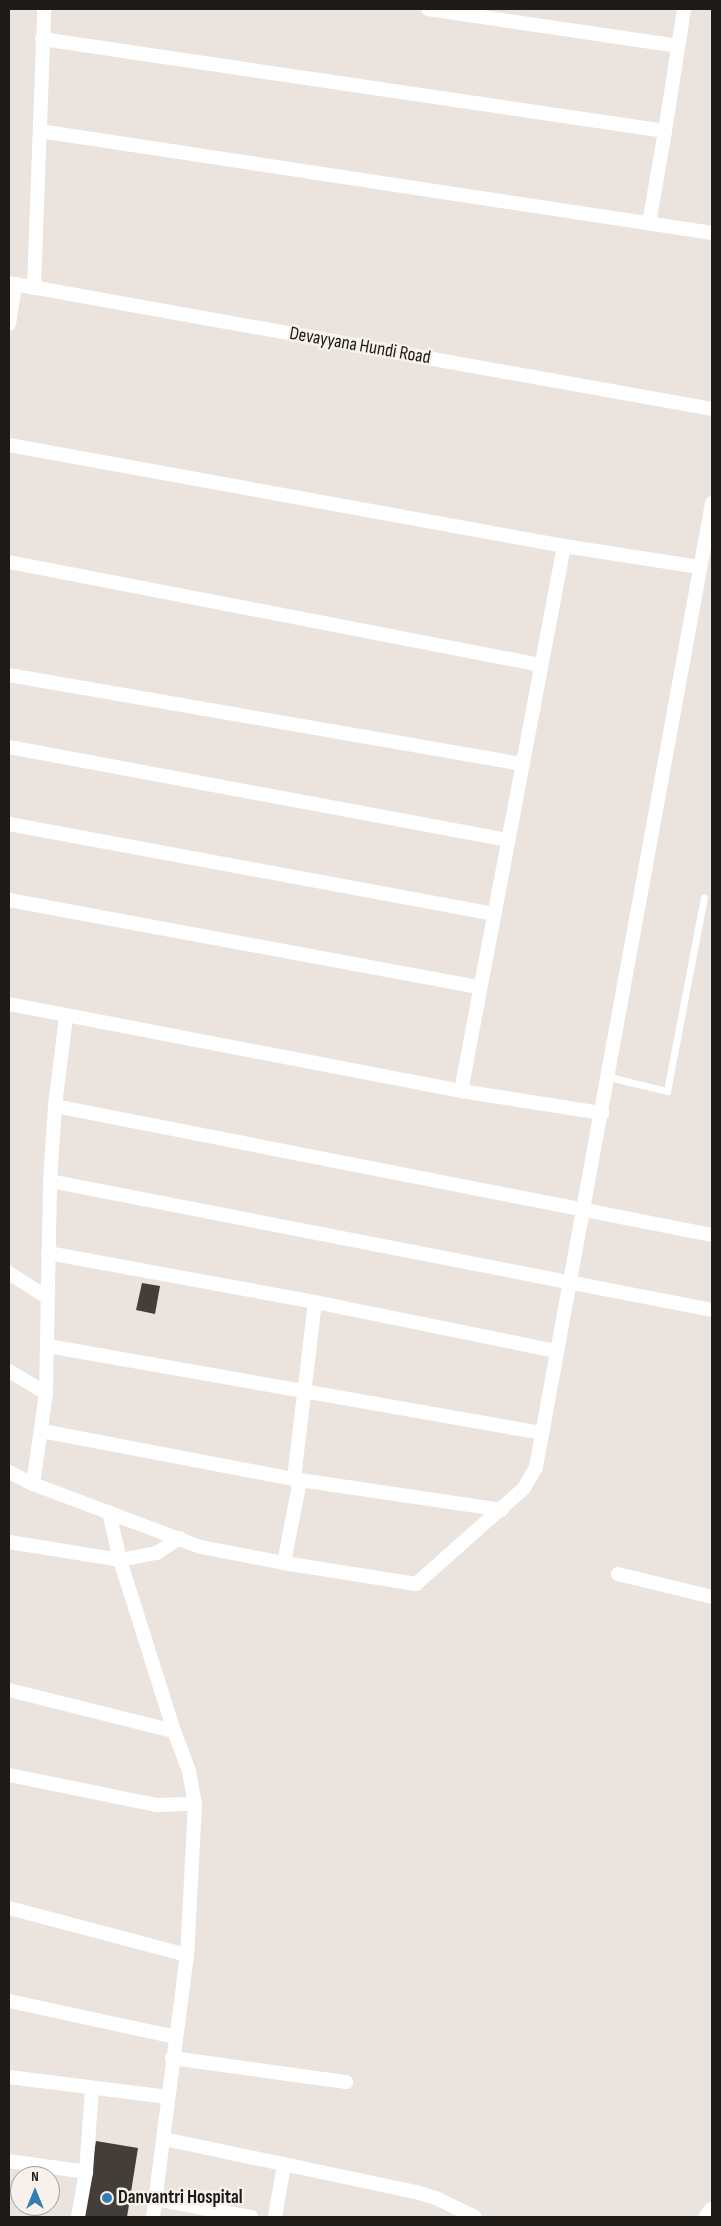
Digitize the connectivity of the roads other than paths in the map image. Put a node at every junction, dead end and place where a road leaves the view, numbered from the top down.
1 (44, 9) edge
2 (428, 9) edge
3 (684, 9) edge
4 (42, 39) junction
5 (678, 46) junction
6 (40, 131) junction
7 (665, 131) junction
8 (648, 223) junction
9 (712, 233) edge
10 (12, 284) edge
11 (34, 288) junction
12 (9, 324) edge
13 (712, 409) edge
14 (9, 445) edge
15 (712, 503) edge
16 (564, 546) junction
17 (9, 562) edge
18 (699, 567) junction
19 (541, 665) junction
20 (9, 676) edge
21 (9, 747) edge
22 (522, 764) junction
23 (9, 824) edge
24 (508, 840) junction
25 (704, 897) dead end
26 (9, 900) edge
27 (494, 914) junction
28 (480, 987) junction
29 (9, 1004) edge
30 (66, 1016) junction
31 (609, 1077) junction
32 (461, 1091) junction
33 (55, 1106) junction
34 (602, 1113) junction
35 (50, 1181) junction
36 (583, 1209) junction
37 (712, 1235) edge
38 (48, 1253) junction
39 (9, 1272) edge
40 (568, 1283) junction
41 (48, 1298) junction
42 (315, 1302) junction
43 (712, 1310) edge
44 (48, 1346) junction
45 (556, 1351) junction
46 (9, 1371) edge
47 (305, 1391) junction
48 (46, 1394) junction
49 (42, 1431) junction
50 (542, 1433) junction
51 (9, 1472) edge
52 (297, 1479) junction
53 (32, 1484) junction
54 (502, 1510) junction
55 (109, 1512) junction
56 (179, 1538) junction
57 (9, 1542) edge
58 (120, 1560) junction
59 (284, 1563) junction
60 (618, 1574) dead end
61 (712, 1597) edge
62 (9, 1690) edge
63 (174, 1731) junction
64 (9, 1774) edge
65 (195, 1804) junction
66 (9, 1908) edge
67 (187, 1956) junction
68 (9, 2001) edge
69 (175, 2037) junction
70 (172, 2058) junction
71 (9, 2077) edge
72 (346, 2082) dead end
73 (92, 2088) junction
74 (168, 2098) junction
75 (164, 2139) junction
76 (9, 2161) edge
77 (284, 2165) junction
78 (86, 2172) junction
79 (156, 2199) junction
80 (712, 2212) edge
81 (78, 2217) edge
82 (153, 2217) edge
83 (251, 2217) edge
84 (276, 2217) edge
85 (475, 2217) edge
86 (709, 2217) edge

1 - 4 street
2 - 5 street
3 - 5 street
4 - 6 street
4 - 7 street
5 - 7 street
6 - 8 street
6 - 11 street
7 - 8 street
8 - 9 street
10 - 11 street, Devayyana Hundi Road
10 - 12 street
11 - 13 street, Devayyana Hundi Road
14 - 16 street
15 - 18 street
16 - 18 street
16 - 19 street
17 - 19 street
18 - 31 street
19 - 22 street
20 - 22 street
21 - 24 street
22 - 24 street
23 - 27 street
24 - 27 street
25 - 31 lane
26 - 28 street
27 - 28 street
28 - 32 street
29 - 30 street
30 - 32 street
30 - 33 street
31 - 34 street
32 - 34 street
33 - 35 street
33 - 36 street
34 - 36 street
35 - 38 street
35 - 40 street
36 - 37 street
36 - 40 street
38 - 41 street
38 - 42 street
39 - 41 street
40 - 43 street
40 - 45 street
41 - 44 street
42 - 45 street
42 - 47 street
44 - 47 street
44 - 48 street
45 - 50 street
46 - 48 street
47 - 50 street
47 - 52 street
48 - 49 street
49 - 52 street
49 - 53 street
50 - 54 street
51 - 53 street
52 - 54 street
52 - 59 street
53 - 55 street
54 - 59 street
55 - 56 street
55 - 58 street
56 - 58 street
56 - 59 street
57 - 58 street
58 - 63 street
60 - 61 street
62 - 63 street
63 - 65 street
64 - 65 street
65 - 67 street
66 - 67 street
67 - 69 street
68 - 69 street
69 - 70 street
70 - 72 street
70 - 74 street
71 - 73 street
73 - 74 street
73 - 78 street
74 - 75 street
75 - 77 street
75 - 79 street
76 - 78 street
77 - 84 street
77 - 85 street
78 - 81 street
79 - 82 street
79 - 83 street
80 - 86 main road

